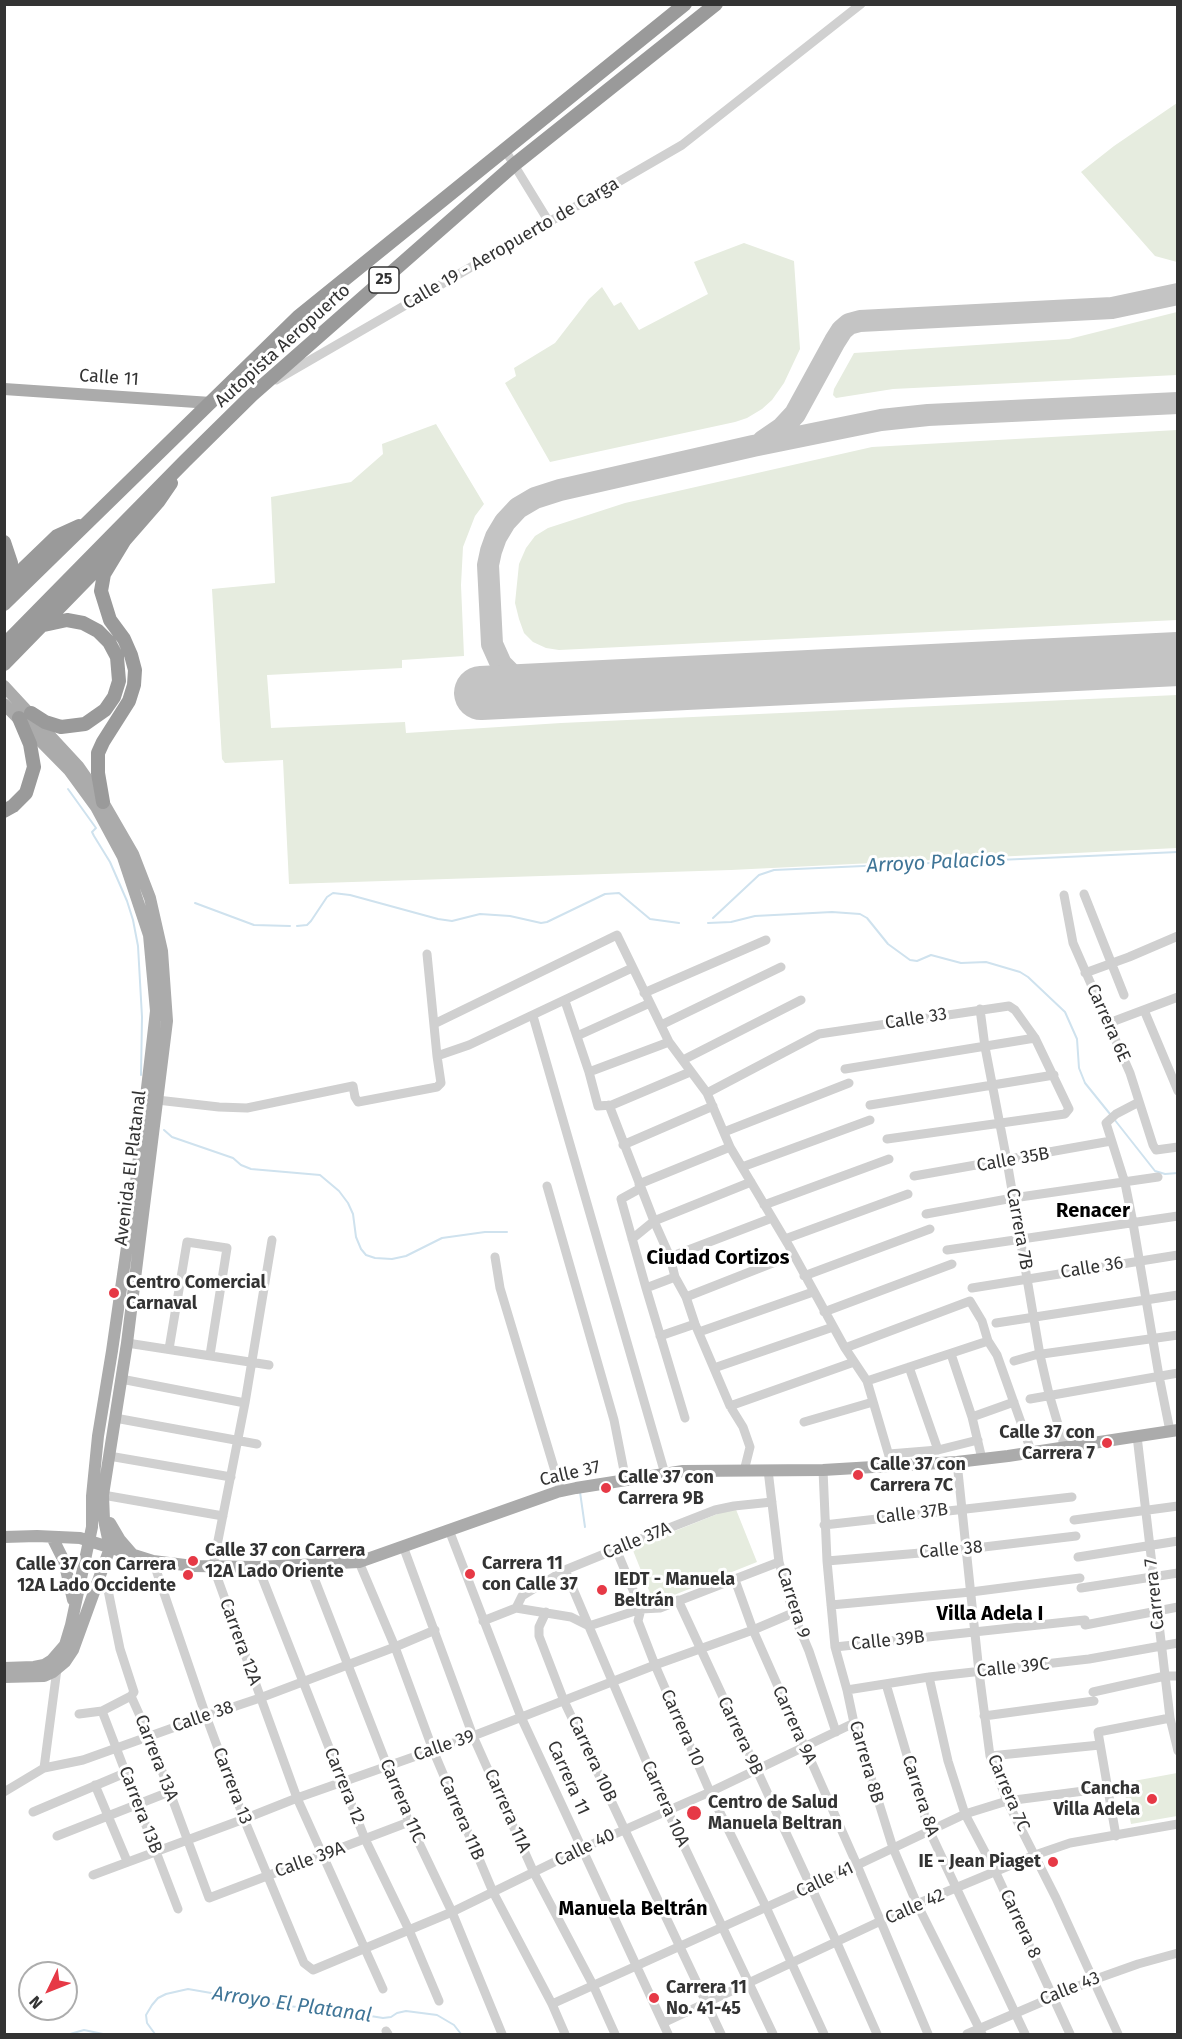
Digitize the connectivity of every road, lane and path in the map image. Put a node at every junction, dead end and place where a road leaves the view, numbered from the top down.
1 (685, 4) edge
2 (716, 4) edge
3 (861, 4) edge
4 (506, 150) junction
5 (515, 164) junction
6 (549, 222) junction
7 (4, 389) edge
8 (252, 395) junction
9 (211, 403) junction
10 (185, 461) junction
11 (87, 523) junction
12 (124, 541) junction
13 (4, 542) edge
14 (6, 586) edge
15 (4, 604) edge
16 (37, 630) junction
17 (4, 645) edge
18 (4, 664) edge
19 (4, 686) edge
20 (4, 704) edge
21 (25, 716) junction
22 (103, 802) junction
23 (4, 811) edge
24 (1083, 894) dead end
25 (1064, 895) dead end
26 (1178, 936) edge
27 (766, 939) dead end
28 (427, 954) dead end
29 (1112, 964) junction
30 (780, 967) dead end
31 (632, 968) junction
32 (1085, 973) junction
33 (644, 993) junction
34 (1124, 995) dead end
35 (1178, 997) edge
36 (801, 1000) dead end
37 (565, 1001) junction
38 (650, 1003) junction
39 (980, 1009) junction
40 (1144, 1010) junction
41 (533, 1016) junction
42 (1109, 1023) junction
43 (434, 1024) junction
44 (661, 1025) junction
45 (577, 1036) junction
46 (1035, 1038) junction
47 (669, 1042) junction
48 (985, 1047) junction
49 (436, 1056) junction
50 (683, 1060) junction
51 (845, 1069) dead end
52 (590, 1072) junction
53 (690, 1072) junction
54 (1054, 1076) junction
55 (849, 1083) dead end
56 (992, 1084) junction
57 (1178, 1091) edge
58 (707, 1093) junction
59 (158, 1100) junction
60 (1139, 1102) junction
61 (609, 1105) junction
62 (870, 1105) dead end
63 (713, 1106) junction
64 (870, 1120) dead end
65 (1000, 1124) junction
66 (724, 1132) junction
67 (887, 1139) dead end
68 (1112, 1141) junction
69 (623, 1145) junction
70 (730, 1147) junction
71 (1178, 1148) edge
72 (889, 1159) dead end
73 (1007, 1161) junction
74 (742, 1167) junction
75 (914, 1176) dead end
76 (1158, 1177) dead end
77 (751, 1182) junction
78 (1125, 1183) junction
79 (547, 1186) dead end
80 (640, 1186) junction
81 (139, 1194) junction
82 (908, 1194) dead end
83 (1013, 1198) junction
84 (765, 1205) junction
85 (926, 1214) dead end
86 (1178, 1216) edge
87 (772, 1218) junction
88 (654, 1221) junction
89 (1133, 1223) junction
90 (930, 1229) dead end
91 (632, 1239) junction
92 (785, 1239) junction
93 (1020, 1239) junction
94 (272, 1240) dead end
95 (947, 1250) dead end
96 (793, 1255) junction
97 (1178, 1255) edge
98 (495, 1257) dead end
99 (670, 1257) junction
100 (1140, 1261) junction
101 (952, 1264) dead end
102 (804, 1276) junction
103 (675, 1277) junction
104 (1027, 1278) junction
105 (646, 1288) junction
106 (972, 1288) dead end
107 (813, 1292) junction
108 (1178, 1295) edge
109 (686, 1297) junction
110 (1147, 1301) junction
111 (824, 1312) junction
112 (1033, 1317) junction
113 (996, 1323) dead end
114 (832, 1327) junction
115 (697, 1328) junction
116 (1178, 1335) edge
117 (660, 1336) junction
118 (1153, 1339) junction
119 (988, 1341) junction
120 (127, 1343) junction
121 (169, 1348) junction
122 (845, 1348) junction
123 (951, 1353) junction
124 (210, 1355) junction
125 (1040, 1355) junction
126 (1014, 1361) dead end
127 (854, 1362) junction
128 (252, 1363) junction
129 (268, 1365) dead end
130 (909, 1367) junction
131 (714, 1368) junction
132 (1178, 1373) edge
133 (1159, 1376) junction
134 (121, 1379) junction
135 (867, 1381) junction
136 (1049, 1394) junction
137 (1030, 1399) dead end
138 (245, 1402) junction
139 (873, 1402) junction
140 (1014, 1402) junction
141 (730, 1406) junction
142 (972, 1417) junction
143 (115, 1418) junction
144 (686, 1418) dead end
145 (804, 1422) dead end
146 (1174, 1430) edge
147 (1137, 1436) junction
148 (978, 1440) junction
149 (238, 1441) junction
150 (257, 1444) dead end
151 (1029, 1445) dead end
152 (1065, 1448) junction
153 (938, 1450) junction
154 (109, 1456) junction
155 (982, 1459) junction
156 (891, 1460) junction
157 (957, 1462) junction
158 (768, 1470) junction
159 (823, 1470) junction
160 (744, 1471) junction
161 (665, 1474) junction
162 (231, 1477) junction
163 (626, 1480) junction
164 (561, 1491) junction
165 (103, 1495) junction
166 (1072, 1497) dead end
167 (771, 1503) junction
168 (1178, 1506) edge
169 (962, 1508) junction
170 (103, 1510) junction
171 (1145, 1510) junction
172 (223, 1516) junction
173 (1074, 1520) dead end
174 (825, 1525) junction
175 (450, 1530) junction
176 (1076, 1536) dead end
177 (4, 1537) edge
178 (52, 1537) junction
179 (88, 1540) junction
180 (1178, 1541) edge
181 (1150, 1545) junction
182 (403, 1546) junction
183 (110, 1548) junction
184 (616, 1549) junction
185 (967, 1549) junction
186 (134, 1555) junction
187 (1078, 1557) dead end
188 (153, 1561) junction
189 (827, 1561) junction
190 (358, 1562) junction
191 (779, 1562) junction
192 (309, 1565) junction
193 (213, 1566) junction
194 (258, 1567) junction
195 (565, 1570) junction
196 (1178, 1573) edge
197 (1153, 1576) junction
198 (1080, 1578) dead end
199 (735, 1580) junction
200 (98, 1582) junction
201 (1081, 1588) dead end
202 (971, 1592) junction
203 (678, 1600) junction
204 (831, 1605) junction
205 (1178, 1607) edge
206 (75, 1608) junction
207 (516, 1608) junction
208 (640, 1609) junction
209 (1157, 1610) junction
210 (546, 1612) junction
211 (794, 1613) junction
212 (483, 1621) junction
213 (589, 1626) junction
214 (435, 1630) junction
215 (753, 1630) junction
216 (976, 1632) junction
217 (1178, 1643) edge
218 (1161, 1645) junction
219 (395, 1647) junction
220 (835, 1647) junction
221 (700, 1649) junction
222 (349, 1665) junction
223 (654, 1665) junction
224 (4, 1668) edge
225 (57, 1670) junction
226 (979, 1672) junction
227 (1165, 1676) junction
228 (1178, 1676) edge
229 (4, 1677) edge
230 (929, 1677) junction
231 (303, 1682) junction
232 (611, 1682) junction
233 (886, 1684) junction
234 (847, 1690) junction
235 (131, 1696) junction
236 (260, 1698) junction
237 (564, 1701) junction
238 (102, 1711) junction
239 (1172, 1712) edge
240 (79, 1714) dead end
241 (206, 1716) junction
242 (984, 1716) junction
243 (520, 1717) junction
244 (854, 1723) junction
245 (836, 1732) junction
246 (149, 1736) junction
247 (473, 1736) junction
248 (1100, 1745) junction
249 (803, 1746) junction
250 (115, 1748) junction
251 (432, 1750) junction
252 (1178, 1751) edge
253 (990, 1756) junction
254 (386, 1766) junction
255 (44, 1768) junction
256 (755, 1769) junction
257 (125, 1773) junction
258 (343, 1783) junction
259 (95, 1785) junction
260 (1107, 1788) junction
261 (5, 1792) edge
262 (169, 1792) junction
263 (710, 1792) junction
264 (297, 1798) junction
265 (1007, 1801) junction
266 (138, 1805) junction
267 (667, 1810) junction
268 (33, 1812) dead end
269 (965, 1814) junction
270 (109, 1815) junction
271 (244, 1819) junction
272 (409, 1822) junction
273 (1178, 1824) edge
274 (625, 1829) junction
275 (929, 1830) junction
276 (57, 1836) dead end
277 (1116, 1836) junction
278 (365, 1839) junction
279 (188, 1840) junction
280 (893, 1848) junction
281 (581, 1849) junction
282 (156, 1851) junction
283 (323, 1855) junction
284 (1035, 1855) junction
285 (127, 1861) junction
286 (857, 1865) junction
287 (995, 1871) junction
288 (534, 1873) junction
289 (93, 1875) dead end
290 (267, 1876) junction
291 (811, 1887) junction
292 (956, 1888) junction
293 (493, 1892) junction
294 (212, 1899) joint
295 (917, 1904) junction
296 (766, 1907) junction
297 (178, 1909) dead end
298 (452, 1912) junction
299 (882, 1922) junction
300 (722, 1927) junction
301 (409, 1930) junction
302 (837, 1943) junction
303 (680, 1946) junction
304 (365, 1949) junction
305 (1178, 1953) edge
306 (792, 1964) junction
307 (635, 1966) junction
308 (314, 1970) joint
309 (1093, 1980) junction
310 (749, 1984) junction
311 (593, 1985) junction
312 (383, 1989) dead end
313 (1053, 1996) junction
314 (439, 2001) dead end
315 (706, 2003) junction
316 (552, 2004) junction
317 (1014, 2012) junction
318 (663, 2023) junction
319 (980, 2031) edge
320 (502, 2034) edge
321 (565, 2034) edge
322 (615, 2034) edge
323 (668, 2034) edge
324 (721, 2034) edge
325 (773, 2034) edge
326 (824, 2034) edge
327 (877, 2034) edge
328 (928, 2034) edge
329 (967, 2034) edge
330 (1025, 2034) edge
331 (1070, 2034) edge
332 (1118, 2034) edge

1 - 4 highway, Autopista Aeropuerto / 25
2 - 5 highway, Autopista Aeropuerto / 25
3 - 6 street, Calle 19 - Aeropuerto de Carga
4 - 5 street
4 - 9 highway, Autopista Aeropuerto / 25
5 - 6 street
5 - 8 highway, Autopista Aeropuerto / 25
6 - 8 street, Calle 19 - Aeropuerto de Carga
7 - 9 main road, Calle 11
8 - 10 highway, Autopista Aeropuerto / 25
9 - 11 highway, Autopista Aeropuerto / 25
10 - 12 highway
10 - 17 highway, Autopista Aeropuerto / 25
11 - 14 highway
11 - 15 highway, Autopista Aeropuerto / 25
12 - 16 highway
12 - 22 highway
13 - 14 highway
16 - 18 highway
16 - 21 highway
19 - 21 main road, Avenida El Platanal
20 - 21 main road, Avenida El Platanal
21 - 22 main road, Avenida El Platanal
21 - 23 highway
21 - 81 main road, Avenida El Platanal
22 - 59 main road, Avenida El Platanal
24 - 29 street
25 - 32 street, Carrera 6E
26 - 29 street
27 - 33 street
28 - 43 street
29 - 32 street
29 - 34 street
30 - 44 street
31 - 33 street
31 - 37 street
31 - 43 street
32 - 42 street, Carrera 6E
33 - 38 street
35 - 40 street
36 - 50 street
37 - 41 street
37 - 45 street
38 - 44 street
38 - 45 street
39 - 46 street, Calle 33
39 - 48 street, Carrera 7B
39 - 58 street, Calle 33
40 - 42 street
40 - 57 street
41 - 49 street
41 - 161 street
42 - 60 street, Carrera 6E
43 - 49 street
44 - 47 street
45 - 52 street
46 - 48 street
46 - 54 street
47 - 50 street
47 - 52 street
48 - 51 street
48 - 56 street, Carrera 7B
49 - 59 street
50 - 53 street
52 - 61 street
53 - 58 street
53 - 61 street
54 - 56 street
54 - 65 street
55 - 66 street
56 - 62 street
56 - 65 street, Carrera 7B
58 - 63 street
59 - 81 main road, Avenida El Platanal
60 - 68 street
60 - 71 street, Carrera 6E
61 - 69 street
63 - 66 street
63 - 69 street
64 - 74 street
65 - 67 street
65 - 73 street, Carrera 7B
66 - 70 street
68 - 73 street, Calle 35B
68 - 78 street
69 - 80 street
70 - 74 street
70 - 80 street
72 - 84 street
73 - 75 street, Calle 35B
73 - 83 street, Carrera 7B
74 - 77 street
76 - 78 street
77 - 84 street
77 - 88 street
78 - 83 street
78 - 89 street
79 - 163 street
80 - 88 street
80 - 91 street
81 - 120 main road, Avenida El Platanal
81 - 179 main road, Avenida El Platanal
82 - 92 street
83 - 85 street
83 - 93 street, Carrera 7B
84 - 87 street
86 - 89 street
87 - 92 street
87 - 99 street
88 - 91 street
88 - 99 street
89 - 93 street
89 - 100 street
90 - 102 street
91 - 105 street
92 - 96 street
93 - 95 street
93 - 104 street, Carrera 7B
94 - 128 street
96 - 102 street
96 - 109 street
97 - 100 street, Calle 36
98 - 164 street
99 - 103 street
100 - 104 street, Calle 36
100 - 110 street
101 - 111 street
102 - 107 street
103 - 105 street
103 - 109 street
104 - 106 street, Calle 36
104 - 112 street, Carrera 7B
105 - 117 street
107 - 111 street
107 - 115 street
108 - 110 street
109 - 115 street
110 - 112 street
110 - 118 street
111 - 114 street
112 - 113 street
112 - 125 street, Carrera 7B
114 - 122 street
114 - 131 street
115 - 117 street
115 - 131 street
116 - 118 street
117 - 144 street
118 - 125 street
118 - 133 street
119 - 122 street
119 - 123 street
119 - 140 street
120 - 121 street
120 - 134 main road, Avenida El Platanal
121 - 124 street
121 - 124 street
122 - 127 street
123 - 130 street
123 - 142 street
124 - 128 street
125 - 126 street
125 - 136 street, Carrera 7B
127 - 135 street
127 - 141 street
128 - 129 street
128 - 138 street
130 - 135 street
130 - 153 street
131 - 141 street
132 - 133 street
133 - 136 street
133 - 146 street
134 - 138 street
134 - 143 main road, Avenida El Platanal
135 - 139 street
136 - 137 street
136 - 152 street, Carrera 7B
138 - 149 street
139 - 145 street
139 - 156 street
140 - 142 street
140 - 151 street
141 - 160 street
142 - 148 street
143 - 149 street
143 - 154 main road, Avenida El Platanal
146 - 147 main road, Calle 37
147 - 152 main road, Calle 37
147 - 171 street, Carrera 7
148 - 153 street
148 - 155 street
149 - 150 street
149 - 162 street
152 - 155 main road, Calle 37
153 - 156 street
154 - 162 street
154 - 165 main road, Avenida El Platanal
155 - 157 main road, Calle 37
156 - 157 main road, Calle 37
156 - 159 main road, Calle 37
157 - 169 street, Carrera 7C
158 - 159 main road, Calle 37
158 - 160 main road, Calle 37
158 - 167 street, Carrera 9
159 - 174 street, Carrera 8B
160 - 161 main road, Calle 37
161 - 163 main road, Calle 37
162 - 172 street
163 - 164 main road, Calle 37
164 - 175 main road, Calle 37
165 - 170 main road, Avenida El Platanal
165 - 172 street
166 - 169 street, Calle 37B
167 - 184 street, Calle 37A
167 - 191 street, Carrera 9
168 - 171 street
169 - 174 street, Calle 37B
169 - 185 street, Carrera 7C
170 - 183 main road, Avenida El Platanal
170 - 186 main road
171 - 173 street
171 - 181 street, Carrera 7
172 - 193 street
174 - 189 street, Carrera 8B
175 - 182 main road, Calle 37
175 - 212 street, Carrera 11
176 - 185 street, Calle 38
177 - 178 main road
178 - 179 main road
178 - 206 main road
179 - 183 main road, Calle 37
179 - 206 main road, Avenida El Platanal
180 - 181 street
181 - 187 street
181 - 197 street, Carrera 7
182 - 190 main road, Calle 37
182 - 214 street, Carrera 11A
183 - 186 main road, Calle 37
183 - 200 main road, Avenida El Platanal
184 - 195 street, Calle 37A
184 - 208 street, Carrera 10
185 - 189 street, Calle 38
185 - 202 street, Carrera 7C
186 - 188 main road, Calle 37
188 - 193 main road, Calle 37
188 - 241 street, Carrera 13
189 - 204 street, Carrera 8B
190 - 192 main road, Calle 37
190 - 219 street, Carrera 11B
191 - 199 street
191 - 211 street, Carrera 9
192 - 194 main road, Calle 37
192 - 222 street, Carrera 11C
193 - 194 main road, Calle 37
193 - 236 street, Carrera 12A
194 - 231 street, Carrera 12
195 - 207 street, Calle 37A
195 - 213 street, Carrera 10A
196 - 197 street
197 - 201 street
197 - 209 street, Carrera 7
198 - 202 street
199 - 203 street
199 - 215 street, Carrera 9A
200 - 225 main road, Avenida El Platanal
200 - 235 street, Carrera 13A
202 - 204 street
202 - 216 street, Carrera 7C
203 - 208 street
203 - 221 street, Carrera 9B
204 - 220 street, Carrera 8B
205 - 209 street, Calle 39B
206 - 224 main road, Avenida El Platanal
207 - 210 street
207 - 212 street
208 - 213 street
208 - 223 street, Carrera 10
209 - 216 street, Calle 39B
209 - 218 street, Carrera 7
210 - 213 street
210 - 237 street, Carrera 10B
211 - 215 street, Calle 39
211 - 245 street, Carrera 9
212 - 243 street, Carrera 11
213 - 232 street, Carrera 10A
214 - 219 street, Calle 38
214 - 247 street, Carrera 11A
215 - 221 street, Calle 39
215 - 249 street, Carrera 9A
216 - 220 street, Calle 39B
216 - 226 street, Carrera 7C
217 - 218 street, Calle 39C
218 - 226 street, Calle 39C
218 - 227 street, Carrera 7
219 - 222 street, Calle 38
219 - 251 street, Carrera 11B
220 - 234 street, Carrera 8B
221 - 223 street, Calle 39
221 - 256 street, Carrera 9B
222 - 231 street, Calle 38
222 - 254 street, Carrera 11C
223 - 232 street, Calle 39
223 - 263 street, Carrera 10
225 - 229 main road
225 - 255 street
226 - 230 street, Calle 39C
226 - 242 street, Carrera 7C
227 - 228 street
227 - 239 street, Carrera 7
227 - 242 street
230 - 233 street, Calle 39C
230 - 269 street, Carrera 8
231 - 236 street, Calle 38
231 - 258 street, Carrera 12
232 - 237 street, Calle 39
232 - 267 street, Carrera 10A
233 - 234 street, Calle 39C
233 - 275 street, Carrera 8A
234 - 244 street, Carrera 8B
235 - 238 street
235 - 246 street, Carrera 13A
236 - 241 street, Calle 38
236 - 264 street, Carrera 12A
237 - 243 street, Calle 39
237 - 274 street, Carrera 10B
238 - 240 street
238 - 250 street, Carrera 13B
239 - 248 street
239 - 252 street, Carrera 7
241 - 246 street, Calle 38
241 - 271 street, Carrera 13
242 - 253 street, Carrera 7C
243 - 247 street, Calle 39
243 - 281 street, Carrera 11
244 - 245 street, Calle 40
244 - 280 street, Carrera 8B
245 - 249 street, Calle 40
246 - 250 street, Calle 38
246 - 262 street, Carrera 13A
247 - 251 street, Calle 39
247 - 288 street, Carrera 11A
248 - 253 street
248 - 260 street
249 - 256 street, Calle 40
249 - 286 street, Carrera 9A
250 - 255 street, Calle 38
250 - 257 street, Carrera 13B
251 - 254 street, Calle 39
251 - 293 street, Carrera 11B
253 - 265 street, Carrera 7C
254 - 258 street, Calle 39
254 - 272 street, Carrera 11C
255 - 261 street, Calle 38
256 - 263 street, Calle 40
256 - 291 street, Carrera 9B
257 - 259 street
257 - 266 street, Carrera 13B
258 - 264 street, Calle 39
258 - 278 street, Carrera 12
259 - 268 street
259 - 270 street
260 - 265 street, Calle 41
260 - 277 street
262 - 266 street
262 - 279 street, Carrera 13A
263 - 267 street, Calle 40
263 - 296 street, Carrera 10
264 - 271 street, Calle 39
264 - 283 street, Carrera 12A
265 - 269 street, Calle 41
265 - 284 street, Carrera 7C
266 - 270 street
266 - 282 street, Carrera 13B
267 - 274 street, Calle 40
267 - 300 street, Carrera 10A
269 - 275 street, Calle 41
269 - 287 street, Carrera 8
270 - 276 street
270 - 285 street
271 - 279 street, Calle 39
271 - 290 street, Carrera 13
272 - 278 street, Calle 39A
272 - 298 street, Carrera 11C
273 - 277 street, Calle 42
274 - 281 street, Calle 40
274 - 303 street, Carrera 10B
275 - 280 street, Calle 41
275 - 292 street, Carrera 8A
277 - 284 street, Calle 42
278 - 283 street, Calle 39A
278 - 301 street, Carrera 12
279 - 282 street, Calle 39
279 - 294 street, Carrera 13A
280 - 286 street, Calle 41
280 - 295 street, Carrera 8B
281 - 288 street, Calle 40
281 - 307 street, Carrera 11
282 - 285 street, Calle 39
282 - 297 street, Carrera 13B
283 - 290 street, Calle 39A
283 - 304 street, Carrera 12A
284 - 287 street, Calle 42
284 - 309 street, Carrera 7C
285 - 289 street, Calle 39
286 - 291 street, Calle 41
286 - 299 street, Carrera 9A
287 - 292 street, Calle 42
287 - 313 street, Carrera 8
288 - 293 street, Calle 40
288 - 311 street, Carrera 11A
290 - 294 street, Calle 39A
290 - 308 street, Carrera 13
291 - 296 street, Calle 41
291 - 302 street, Carrera 9B
292 - 295 street, Calle 42
292 - 317 street, Carrera 8A
293 - 298 street, Calle 40
293 - 316 street, Carrera 11B
295 - 299 street, Calle 42
295 - 319 street, Carrera 8B
296 - 300 street, Calle 41
296 - 306 street, Carrera 10
298 - 301 street, Calle 40
298 - 320 street, Carrera 11C
299 - 302 street, Calle 42
299 - 328 street, Carrera 9A
300 - 303 street, Calle 41
300 - 310 street, Carrera 10A
301 - 304 street, Calle 40
301 - 314 street, Carrera 12
302 - 306 street, Calle 42
302 - 327 street, Carrera 9B
303 - 307 street, Calle 41
303 - 315 street, Carrera 10B
304 - 308 street, Calle 40
304 - 312 street, Carrera 12A
305 - 309 street, Calle 43
306 - 310 street, Calle 42
306 - 326 street, Carrera 10
307 - 311 street, Calle 41
307 - 318 street, Carrera 11
309 - 313 street, Calle 43
309 - 332 street, Carrera 7C
310 - 315 street, Calle 42
310 - 325 street, Carrera 10A
311 - 316 street, Calle 41
311 - 322 street, Carrera 11A
313 - 317 street, Calle 43
313 - 331 street, Carrera 8
315 - 318 street, Calle 42
315 - 324 street, Carrera 10B
316 - 321 street, Carrera 11B
317 - 319 street, Calle 43
317 - 330 street, Carrera 8A
318 - 323 street, Carrera 11
319 - 329 street, Calle 43

